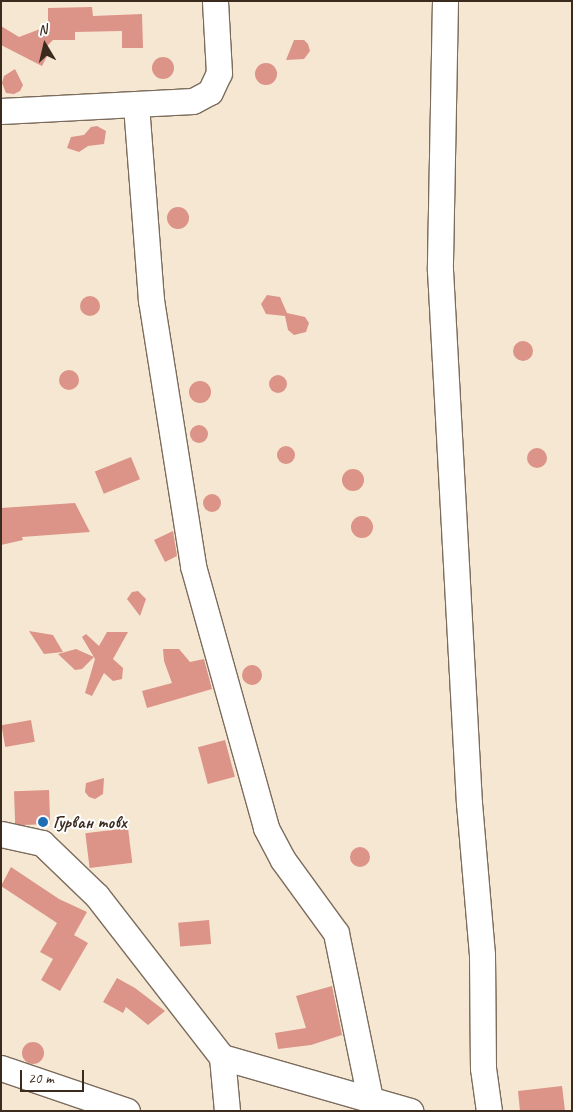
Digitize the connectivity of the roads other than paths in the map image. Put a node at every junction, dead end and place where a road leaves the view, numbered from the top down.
1 (215, 1) edge
2 (445, 1) edge
3 (136, 105) junction
4 (1, 111) edge
5 (1, 834) edge
6 (222, 1057) junction
7 (1, 1068) edge
8 (370, 1099) junction
9 (127, 1111) edge
10 (227, 1111) edge
11 (410, 1111) edge
12 (489, 1111) edge

1 - 3 street
2 - 12 street
3 - 4 street
3 - 8 street
5 - 6 street
6 - 8 street
6 - 10 street
7 - 9 street
8 - 11 street

